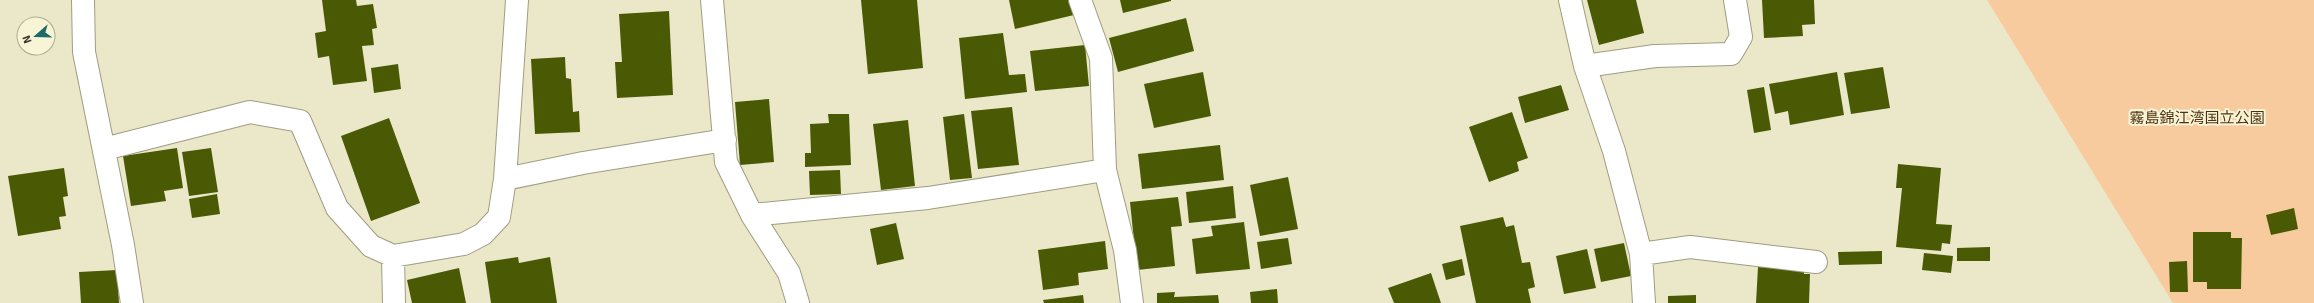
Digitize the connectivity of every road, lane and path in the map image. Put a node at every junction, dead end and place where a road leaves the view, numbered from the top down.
1 (83, 0) edge
2 (517, 0) edge
3 (712, 0) edge
4 (1080, 0) edge
5 (1570, 0) edge
6 (1735, 0) edge
7 (1585, 66) junction
8 (725, 140) junction
9 (104, 149) junction
10 (1105, 170) junction
11 (505, 179) junction
12 (752, 214) junction
13 (1641, 254) junction
14 (393, 256) junction
15 (1816, 262) dead end
16 (132, 303) edge
17 (394, 303) edge
18 (798, 303) edge
19 (1132, 303) edge
20 (1644, 303) edge

1 - 9 street
2 - 11 street
3 - 8 street
4 - 10 street
5 - 7 street
6 - 7 street
7 - 13 street
8 - 11 street
8 - 12 street
9 - 14 street
9 - 16 street
10 - 12 street
10 - 19 street
11 - 14 street
12 - 18 street
13 - 15 street
13 - 20 street
14 - 17 street

